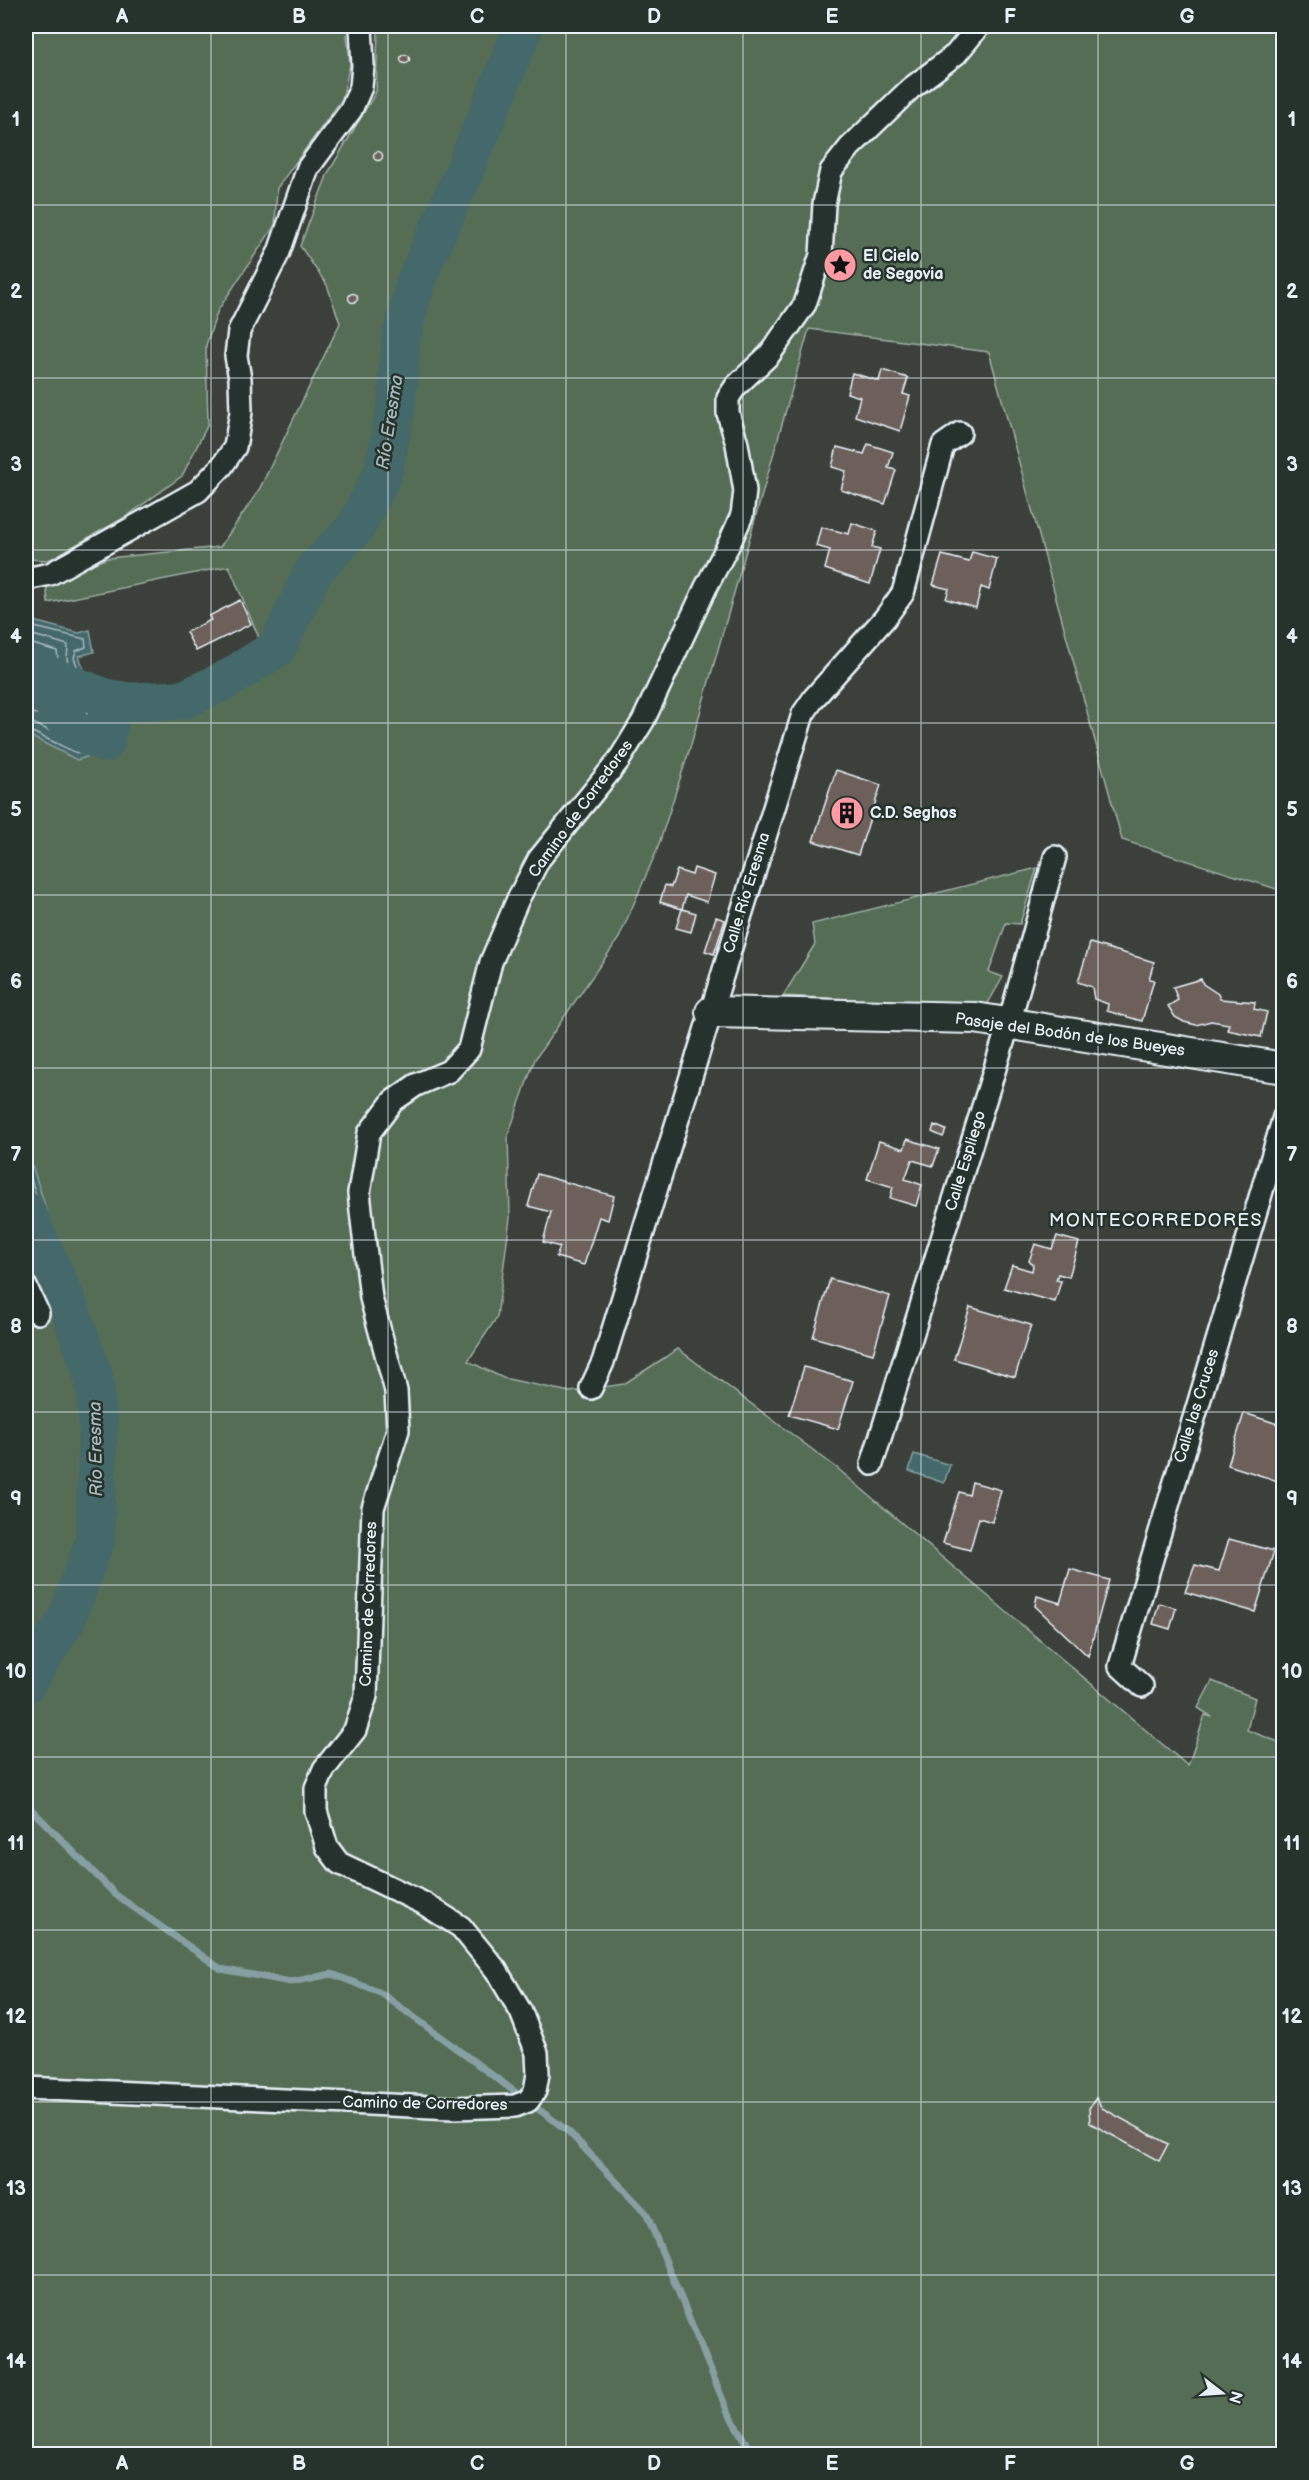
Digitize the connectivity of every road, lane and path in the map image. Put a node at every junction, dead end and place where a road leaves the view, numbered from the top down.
1 (361, 26) edge
2 (979, 26) edge
3 (960, 433) dead end
4 (26, 579) edge
5 (1055, 857) dead end
6 (711, 1012) junction
7 (1009, 1023) junction
8 (1284, 1068) edge
9 (1284, 1117) edge
10 (26, 1287) edge
11 (38, 1313) dead end
12 (591, 1388) dead end
13 (872, 1464) dead end
14 (1142, 1686) dead end
15 (26, 2088) edge

1 - 4 street
2 - 15 street, Camino de Corredores
3 - 6 street, Calle Río Eresma
5 - 7 street, Calle Espliego
6 - 7 street, Pasaje del Bodón de los Bueyes
6 - 12 street, Calle Río Eresma
7 - 8 street, Pasaje del Bodón de los Bueyes
7 - 13 street, Calle Espliego
9 - 14 street, Calle las Cruces
10 - 11 street

